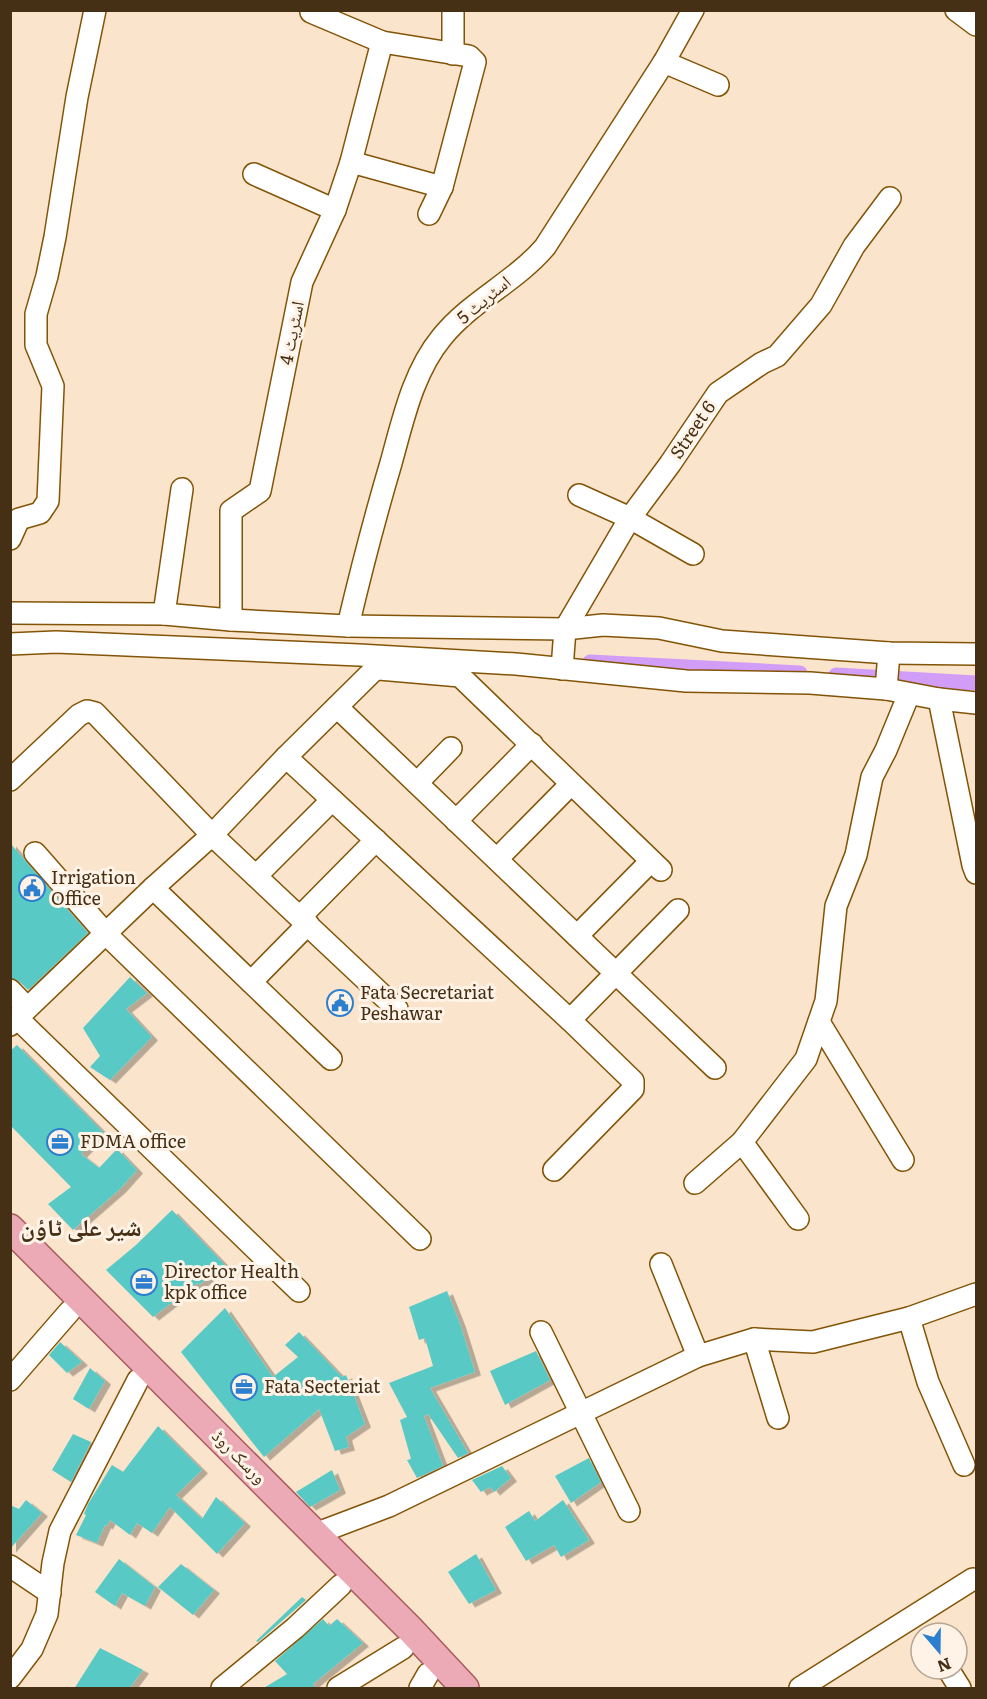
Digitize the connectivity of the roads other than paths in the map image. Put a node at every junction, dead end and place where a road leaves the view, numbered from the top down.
1 (95, 10) edge
2 (453, 10) edge
3 (693, 10) edge
4 (956, 10) edge
5 (311, 12) edge
6 (976, 25) edge
7 (382, 42) junction
8 (453, 54) junction
9 (663, 62) junction
10 (718, 85) dead end
11 (351, 162) junction
12 (254, 174) dead end
13 (442, 188) junction
14 (890, 198) dead end
15 (335, 210) junction
16 (429, 214) dead end
17 (182, 489) dead end
18 (579, 495) dead end
19 (630, 518) junction
20 (10, 539) edge
21 (693, 554) dead end
22 (10, 612) edge
23 (164, 614) junction
24 (231, 620) junction
25 (348, 626) junction
26 (564, 630) junction
27 (10, 644) edge
28 (889, 653) junction
29 (976, 654) edge
30 (562, 668) junction
31 (886, 689) junction
32 (909, 694) junction
33 (939, 699) junction
34 (976, 703) edge
35 (337, 707) junction
36 (532, 744) junction
37 (452, 748) dead end
38 (286, 757) junction
39 (10, 780) edge
40 (417, 783) junction
41 (571, 784) junction
42 (332, 800) junction
43 (456, 821) junction
44 (212, 836) junction
45 (376, 840) junction
46 (35, 853) dead end
47 (497, 859) junction
48 (976, 873) edge
49 (256, 876) junction
50 (153, 888) junction
51 (678, 910) dead end
52 (304, 921) junction
53 (106, 934) junction
54 (577, 936) junction
55 (616, 973) junction
56 (251, 982) junction
57 (10, 990) edge
58 (397, 1009) dead end
59 (18, 1017) edge
60 (570, 1020) junction
61 (819, 1022) junction
62 (331, 1059) dead end
63 (715, 1068) dead end
64 (742, 1142) junction
65 (903, 1160) dead end
66 (554, 1170) dead end
67 (695, 1183) dead end
68 (798, 1219) dead end
69 (10, 1228) edge
70 (420, 1239) dead end
71 (10, 1252) edge
72 (661, 1264) dead end
73 (299, 1291) dead end
74 (976, 1294) edge
75 (70, 1311) junction
76 (909, 1318) junction
77 (541, 1332) dead end
78 (754, 1339) junction
79 (698, 1356) junction
80 (10, 1380) edge
81 (138, 1380) junction
82 (580, 1412) junction
83 (778, 1418) dead end
84 (964, 1465) dead end
85 (629, 1511) dead end
86 (315, 1534) junction
87 (10, 1566) edge
88 (973, 1579) dead end
89 (341, 1585) junction
90 (50, 1593) junction
91 (379, 1611) junction
92 (924, 1621) edge
93 (909, 1630) edge
94 (404, 1648) junction
95 (10, 1678) edge
96 (430, 1684) edge
97 (222, 1689) edge
98 (338, 1689) edge
99 (465, 1689) edge
100 (800, 1689) edge

1 - 20 street
2 - 8 street
3 - 9 street, اسٹریٹ 5
4 - 6 street
5 - 7 street
7 - 8 street
7 - 11 street, اسٹریٹ 4
8 - 13 street
9 - 10 street
9 - 25 street, اسٹریٹ 5
11 - 13 street
11 - 15 street, اسٹریٹ 4
12 - 15 street
13 - 16 street
14 - 19 street, Street 6
15 - 24 street, اسٹریٹ 4
17 - 23 street
18 - 19 street
19 - 21 street
19 - 26 street, Street 6
22 - 23 street
23 - 24 street
24 - 25 street
25 - 26 street
26 - 28 street
26 - 30 street
27 - 30 street
28 - 29 street
28 - 31 street
30 - 31 street
31 - 32 street
32 - 33 street
32 - 61 street
33 - 34 street
33 - 48 street
35 - 36 street
35 - 38 street
35 - 40 street
36 - 41 street
36 - 43 street
37 - 40 street
38 - 42 street
38 - 44 street
39 - 44 street
40 - 43 street
41 - 47 street
41 - 54 street
42 - 45 street
42 - 49 street
43 - 47 street
44 - 49 street
44 - 50 street
45 - 52 street
45 - 60 street
46 - 53 street
47 - 54 street
49 - 52 street
50 - 53 street
50 - 56 street
51 - 55 street
52 - 56 street
52 - 58 street
53 - 59 street
53 - 70 street
54 - 55 street
55 - 60 street
55 - 63 street
56 - 62 street
57 - 59 street
59 - 73 street
60 - 66 street
61 - 64 street
61 - 65 street
64 - 67 street
64 - 68 street
69 - 86 main road, ورسک روڈ
71 - 75 main road, ورسک روڈ
72 - 79 street
74 - 76 street
75 - 80 street
75 - 81 main road, ورسک روڈ
76 - 78 street
76 - 84 street
77 - 82 street
78 - 79 street
78 - 83 street
79 - 82 street
81 - 89 main road, ورسک روڈ
81 - 90 street
82 - 85 street
82 - 86 street
86 - 91 main road, ورسک روڈ
87 - 90 street
88 - 92 street
89 - 91 main road, ورسک روڈ
89 - 97 street
90 - 95 street
91 - 94 main road, ورسک روڈ
91 - 99 main road, ورسک روڈ
93 - 100 street
94 - 96 main road, ورسک روڈ
94 - 98 street

